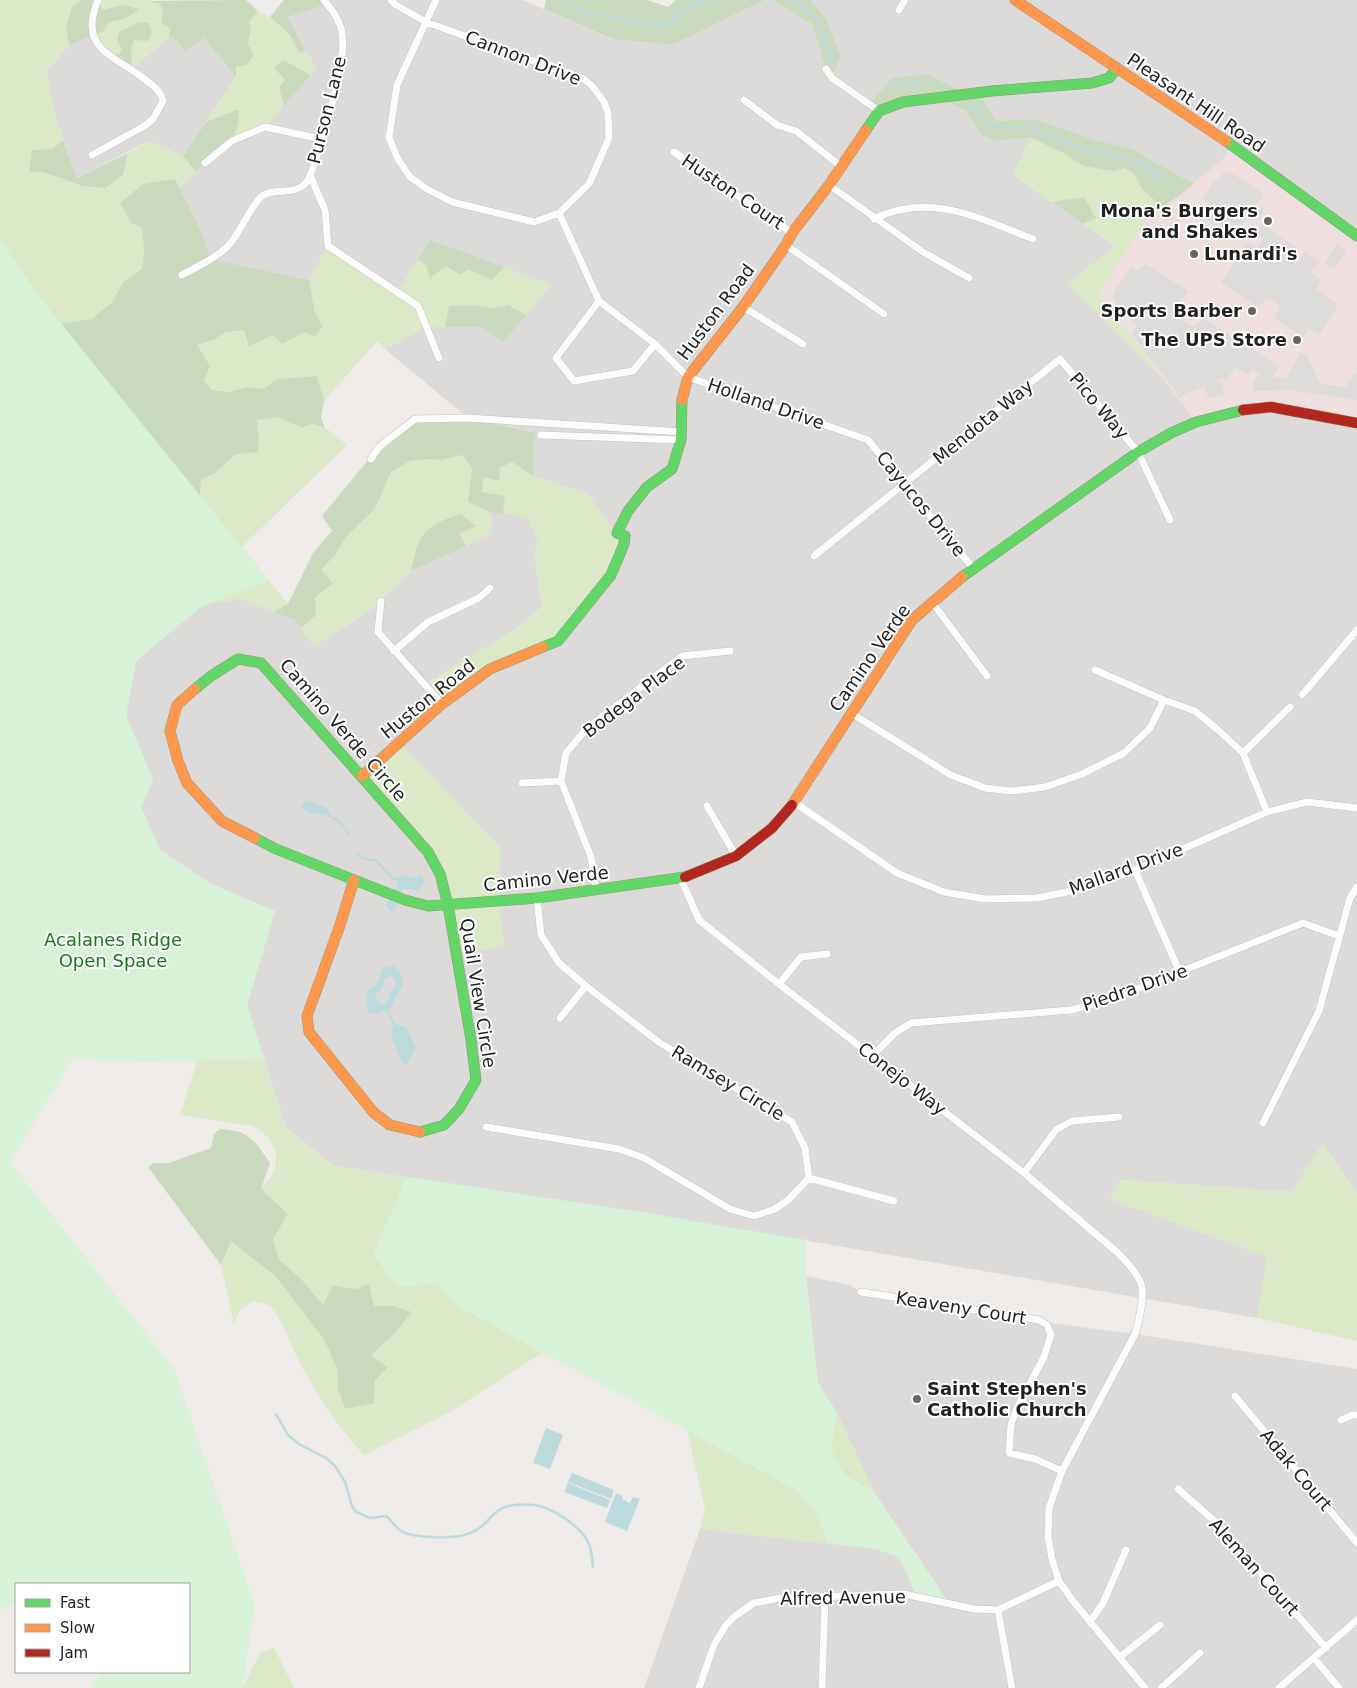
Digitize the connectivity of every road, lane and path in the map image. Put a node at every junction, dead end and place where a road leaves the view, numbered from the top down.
1 (98, 0) edge
2 (324, 0) edge
3 (391, 0) edge
4 (436, 0) edge
5 (905, 0) edge
6 (1015, 0) edge
7 (899, 10) dead end
8 (426, 22) junction
9 (1117, 68) junction
10 (826, 69) dead end
11 (744, 100) dead end
12 (879, 111) junction
13 (321, 139) junction
14 (674, 152) dead end
15 (92, 155) dead end
16 (205, 163) dead end
17 (842, 167) junction
18 (310, 175) junction
19 (829, 185) junction
20 (559, 213) junction
21 (874, 219) junction
22 (792, 232) junction
23 (1357, 236) edge
24 (1033, 239) dead end
25 (786, 245) junction
26 (182, 275) dead end
27 (970, 278) dead end
28 (599, 301) junction
29 (743, 307) junction
30 (884, 314) dead end
31 (655, 344) junction
32 (803, 344) dead end
33 (439, 358) dead end
34 (1060, 359) joint
35 (688, 377) junction
36 (1357, 424) edge
37 (541, 436) dead end
38 (681, 436) junction
39 (868, 440) joint
40 (1138, 452) junction
41 (371, 459) dead end
42 (905, 484) junction
43 (1170, 520) dead end
44 (814, 556) dead end
45 (973, 568) junction
46 (490, 588) dead end
47 (381, 601) dead end
48 (932, 602) junction
49 (1357, 630) edge
50 (394, 651) junction
51 (730, 651) dead end
52 (1095, 670) dead end
53 (987, 676) dead end
54 (1302, 695) dead end
55 (1164, 700) junction
56 (442, 704) junction
57 (1290, 707) dead end
58 (851, 713) junction
59 (1243, 753) junction
60 (362, 776) junction
61 (561, 781) junction
62 (522, 783) dead end
63 (794, 802) junction
64 (707, 806) dead end
65 (1357, 808) edge
66 (1267, 812) junction
67 (736, 856) junction
68 (1136, 870) junction
69 (354, 880) junction
70 (681, 880) junction
71 (1357, 887) edge
72 (596, 890) junction
73 (537, 898) junction
74 (448, 905) junction
75 (1339, 936) junction
76 (827, 954) dead end
77 (1180, 973) junction
78 (779, 984) junction
79 (586, 986) junction
80 (560, 1018) dead end
81 (872, 1056) junction
82 (1119, 1117) dead end
83 (1263, 1123) dead end
84 (486, 1127) dead end
85 (1024, 1172) junction
86 (809, 1178) junction
87 (894, 1201) dead end
88 (860, 1292) dead end
89 (1235, 1396) dead end
90 (1357, 1415) edge
91 (1341, 1420) dead end
92 (1062, 1470) junction
93 (1178, 1489) dead end
94 (1357, 1543) edge
95 (1126, 1550) dead end
96 (1059, 1581) junction
97 (826, 1598) junction
98 (998, 1610) junction
99 (1357, 1620) edge
100 (1090, 1622) junction
101 (1160, 1624) dead end
102 (1326, 1648) junction
103 (1200, 1653) dead end
104 (1120, 1658) junction
105 (1314, 1658) junction
106 (699, 1688) edge
107 (822, 1688) edge
108 (1012, 1688) edge
109 (1145, 1688) edge
110 (1161, 1688) edge
111 (1279, 1688) edge
112 (1340, 1688) edge

1 - 15 street
2 - 13 street, Purson Lane
3 - 8 street, Cannon Drive
4 - 8 street
5 - 7 street
6 - 9 street, Pleasant Hill Road
8 - 20 street
8 - 20 street, Cannon Drive
9 - 12 street
9 - 23 street, Pleasant Hill Road
10 - 12 street
11 - 17 street
12 - 17 street, Huston Road
13 - 16 street
13 - 18 street, Purson Lane
14 - 22 street, Huston Court
17 - 19 street, Huston Road
18 - 26 street, Purson Lane
18 - 33 street
19 - 21 street
19 - 22 street, Huston Road
20 - 28 street, Holland Drive
21 - 24 street
21 - 27 street
22 - 25 street, Huston Road
25 - 29 street, Huston Road
25 - 30 street
28 - 31 street, Holland Drive
28 - 31 street
29 - 32 street
29 - 35 street, Huston Road
31 - 35 street, Holland Drive
34 - 40 street, Pico Way
34 - 42 street, Mendota Way
35 - 38 street, Huston Road
35 - 39 street, Holland Drive
36 - 40 street, Camino Verde
37 - 38 street
38 - 41 street
38 - 56 street, Huston Road
39 - 42 street, Cayucos Drive
40 - 43 street, Pico Way
40 - 45 street, Camino Verde
42 - 44 street, Mendota Way
42 - 45 street, Cayucos Drive
45 - 48 street, Camino Verde
46 - 50 street
47 - 50 street
48 - 53 street
48 - 58 street, Camino Verde
49 - 54 street
50 - 56 street
51 - 61 street, Bodega Place
52 - 55 street
55 - 58 street
55 - 59 street
56 - 60 street, Huston Road
57 - 59 street
58 - 63 street, Camino Verde
59 - 66 street
60 - 69 street, Camino Verde Circle
60 - 74 street, Camino Verde Circle
61 - 62 street
61 - 72 street
63 - 67 street, Camino Verde
63 - 68 street, Mallard Drive
64 - 67 street
65 - 66 street, Mallard Drive
66 - 68 street, Mallard Drive
67 - 70 street, Camino Verde
68 - 77 street
69 - 74 street, Camino Verde Circle
69 - 74 street, Quail View Circle
70 - 72 street, Camino Verde
70 - 78 street, Conejo Way
71 - 75 street
72 - 73 street, Camino Verde
73 - 74 street, Camino Verde
73 - 79 street, Ramsey Circle
75 - 77 street, Piedra Drive
75 - 83 street
76 - 78 street
77 - 81 street, Piedra Drive
78 - 81 street, Conejo Way
79 - 80 street
79 - 86 street, Ramsey Circle
81 - 85 street, Conejo Way
82 - 85 street
84 - 86 street
85 - 92 street, Conejo Way
86 - 87 street
88 - 92 street, Keaveny Court
89 - 94 street, Adak Court
90 - 91 street
92 - 96 street, Conejo Way
93 - 102 street, Aleman Court
95 - 100 street
96 - 98 street, Alfred Avenue
96 - 100 street
97 - 98 street, Alfred Avenue
97 - 106 street, Alfred Avenue
97 - 107 street
98 - 108 street
99 - 102 street
100 - 104 street
101 - 104 street
102 - 105 street
103 - 110 street
104 - 109 street
105 - 111 street
105 - 112 street

